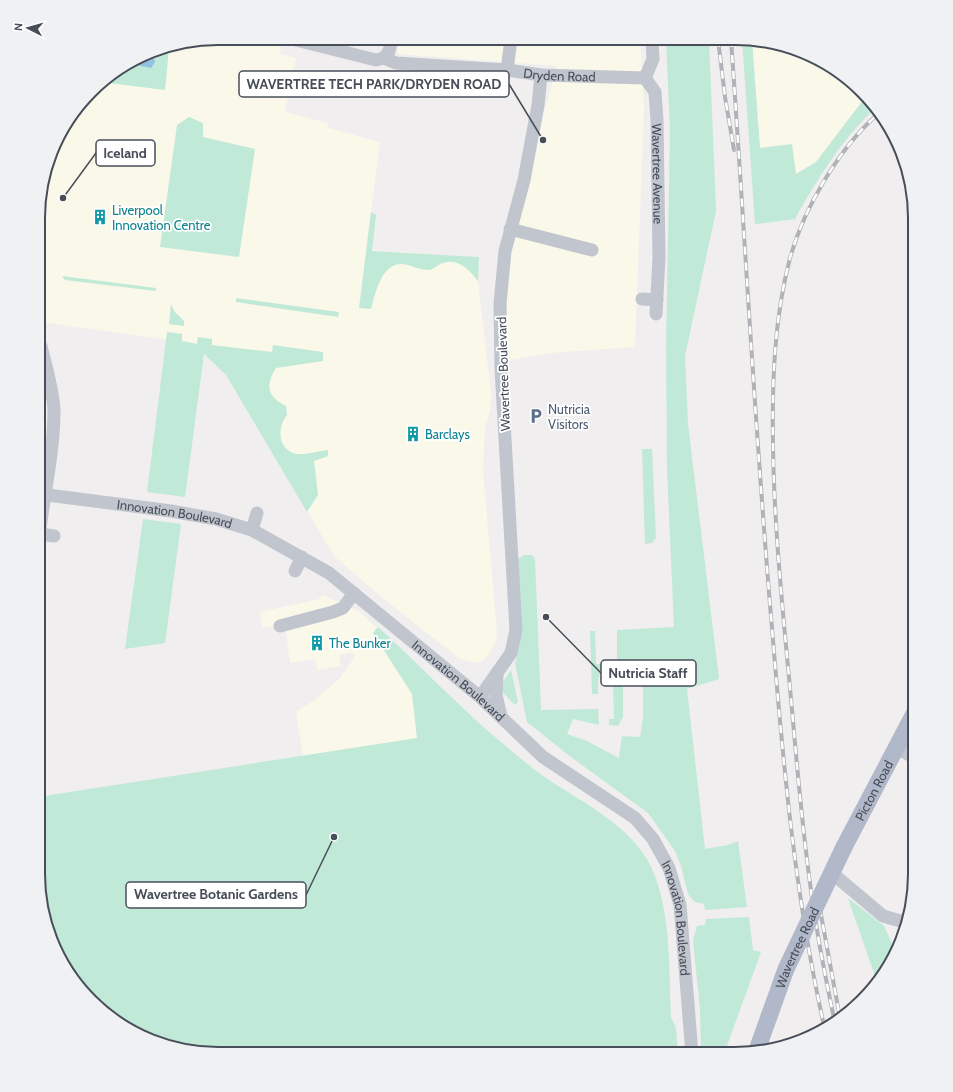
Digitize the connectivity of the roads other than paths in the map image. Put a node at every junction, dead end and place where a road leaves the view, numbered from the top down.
1 (316, 45) edge
2 (390, 45) edge
3 (510, 45) edge
4 (652, 45) edge
5 (384, 58) junction
6 (507, 70) junction
7 (541, 75) junction
8 (645, 78) junction
9 (510, 229) junction
10 (592, 250) dead end
11 (642, 299) dead end
12 (657, 300) junction
13 (656, 314) dead end
14 (45, 362) edge
15 (45, 486) edge
16 (45, 496) edge
17 (257, 513) dead end
18 (252, 530) junction
19 (45, 535) edge
20 (54, 536) dead end
21 (302, 557) junction
22 (296, 571) dead end
23 (354, 593) junction
24 (280, 626) dead end
25 (497, 673) junction
26 (480, 697) junction
27 (501, 717) junction
28 (908, 725) edge
29 (896, 747) junction
30 (908, 754) edge
31 (844, 847) joint
32 (832, 873) junction
33 (901, 921) edge
34 (759, 1046) edge
35 (691, 1047) edge

1 - 5 street, Dryden Road
2 - 5 street
3 - 6 street
4 - 8 street
5 - 6 street, Dryden Road
6 - 7 street, Dryden Road
7 - 8 street, Dryden Road
7 - 9 street, Wavertree Boulevard
8 - 12 street, Wavertree Avenue
9 - 10 street
9 - 25 street, Wavertree Boulevard
11 - 12 street
12 - 13 street, Wavertree Avenue
14 - 15 street
16 - 18 street, Innovation Boulevard
17 - 18 street
18 - 21 street, Innovation Boulevard
19 - 20 street
21 - 22 street
21 - 23 street, Innovation Boulevard
23 - 24 street
23 - 26 street, Innovation Boulevard
25 - 26 street, Wavertree Boulevard
25 - 27 street
26 - 27 street, Innovation Boulevard
27 - 35 street, Innovation Boulevard
28 - 29 main road, Picton Road
29 - 30 street
29 - 31 main road, Picton Road
31 - 32 main road, Wavertree Road, bridge
32 - 33 street
32 - 34 main road, Wavertree Road, bridge

